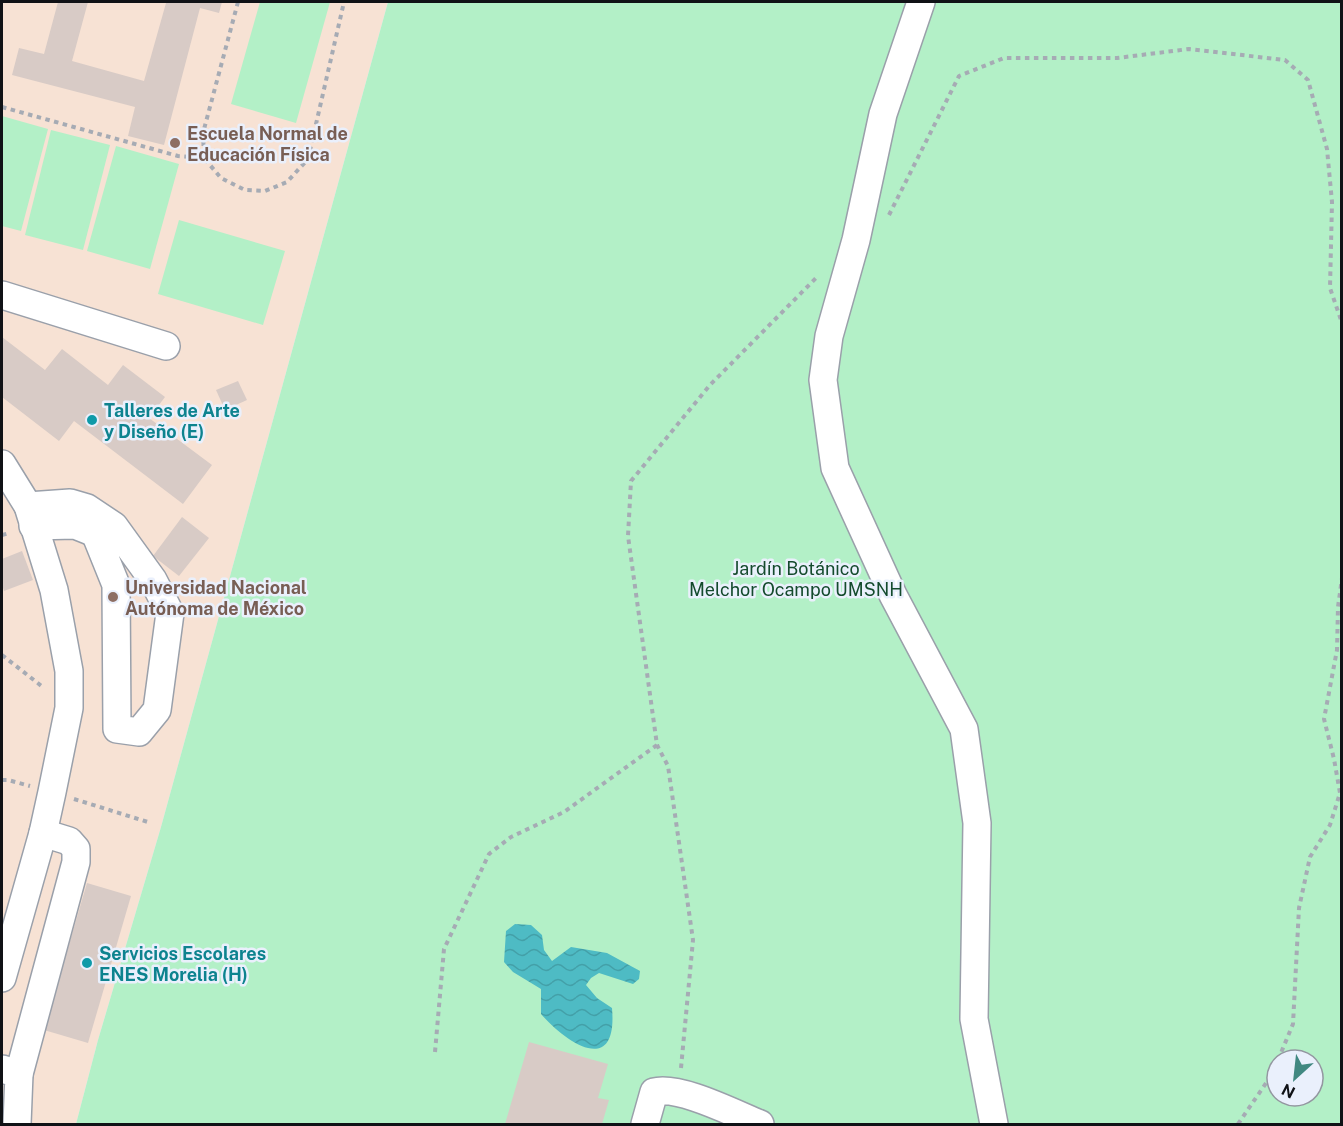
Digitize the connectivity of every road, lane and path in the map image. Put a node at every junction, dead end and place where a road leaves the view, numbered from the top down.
1 (238, 2) edge
2 (345, 2) edge
3 (921, 2) edge
4 (1285, 60) dead end
5 (2, 107) edge
6 (204, 158) junction
7 (2, 296) edge
8 (1341, 323) edge
9 (166, 346) dead end
10 (2, 464) edge
11 (31, 516) junction
12 (105, 530) junction
13 (1341, 578) edge
14 (2, 655) edge
15 (69, 708) junction
16 (657, 745) dead end
17 (8, 780) dead end
18 (2, 787) edge
19 (52, 792) junction
20 (151, 823) dead end
21 (43, 832) junction
22 (2, 978) edge
23 (1284, 1048) edge
24 (435, 1052) dead end
25 (10, 1072) edge
26 (1265, 1085) edge
27 (17, 1125) edge
28 (645, 1125) edge
29 (760, 1125) edge
30 (994, 1125) edge
31 (1238, 1125) edge

1 - 6 path
2 - 6 path
3 - 30 lane
4 - 8 path
5 - 6 path
7 - 9 lane
10 - 11 lane
11 - 12 lane
11 - 15 lane
12 - 12 lane
13 - 23 path
14 - 15 path
15 - 19 lane
16 - 24 path
17 - 18 path
19 - 20 path
19 - 21 lane
21 - 22 lane
21 - 25 lane
25 - 27 lane
26 - 31 path
28 - 29 lane

